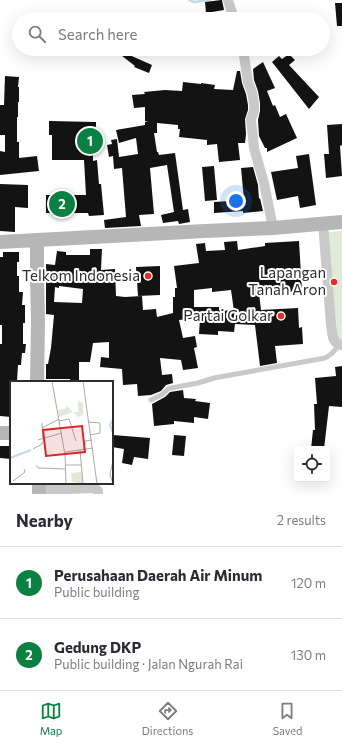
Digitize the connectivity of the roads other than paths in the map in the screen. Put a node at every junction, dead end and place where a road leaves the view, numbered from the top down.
1 (228, 0) edge
2 (232, 12) edge
3 (244, 56) edge
4 (342, 222) edge
5 (323, 223) junction
6 (273, 228) junction
7 (37, 240) junction
8 (0, 242) edge
9 (341, 345) edge
10 (37, 381) edge
11 (151, 400) dead end
12 (39, 489) edge
13 (98, 494) edge

1 - 2 street
3 - 6 street
4 - 5 street
5 - 6 street
5 - 9 street
6 - 7 street
7 - 8 street
7 - 10 street
9 - 11 lane
12 - 13 street

